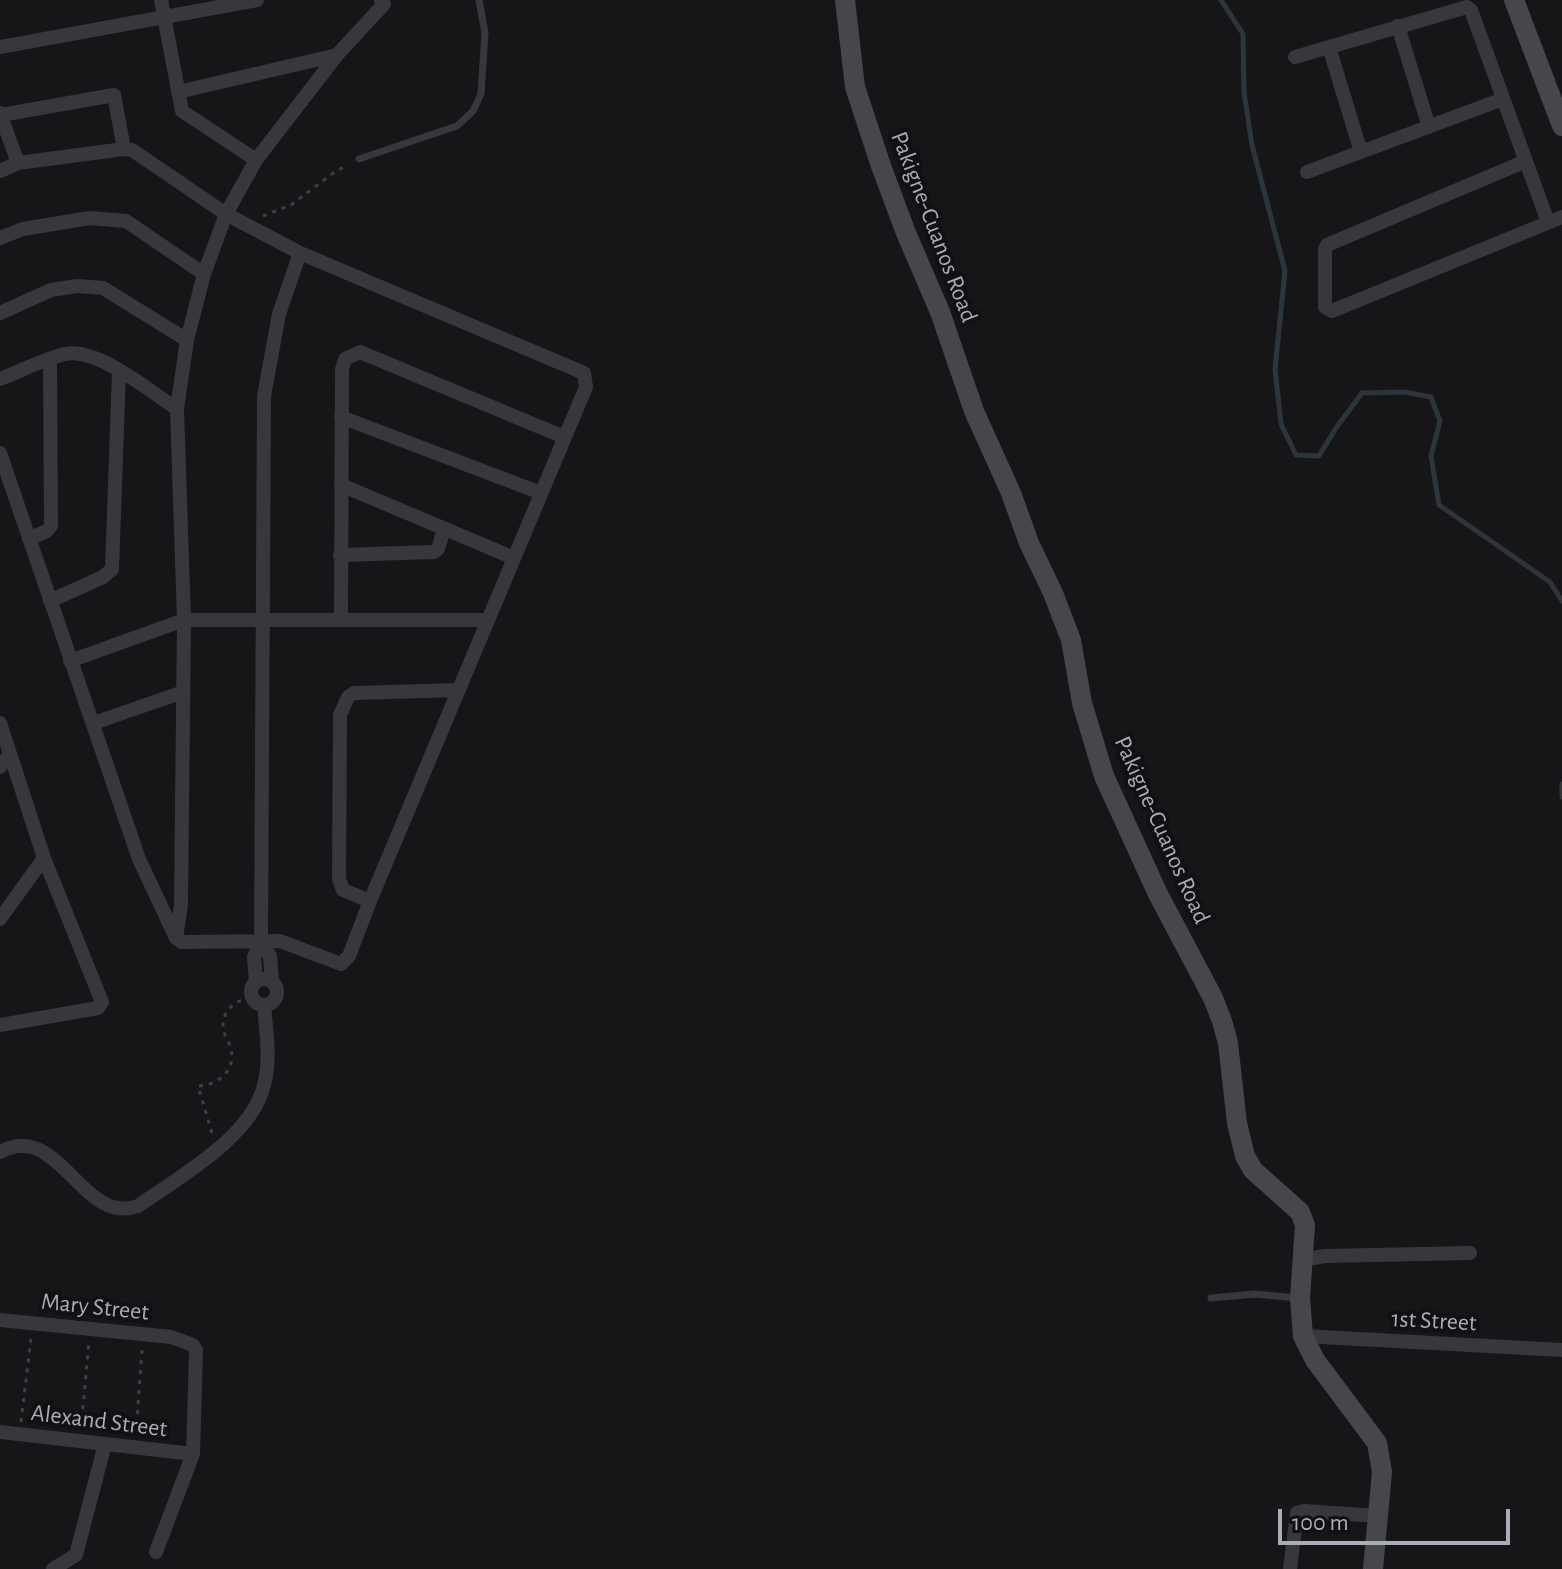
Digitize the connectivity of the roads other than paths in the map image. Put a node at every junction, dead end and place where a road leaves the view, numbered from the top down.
1 (161, 0) edge
2 (257, 0) edge
3 (381, 0) edge
4 (479, 0) edge
5 (845, 0) edge
6 (1514, 0) edge
7 (164, 17) junction
8 (1398, 26) junction
9 (0, 47) edge
10 (1329, 47) junction
11 (337, 55) junction
12 (1295, 57) dead end
13 (178, 92) junction
14 (1503, 99) junction
15 (0, 114) edge
16 (1562, 126) edge
17 (1429, 127) junction
18 (124, 149) junction
19 (1361, 152) junction
20 (359, 159) road end
21 (256, 160) junction
22 (1526, 161) junction
23 (18, 163) junction
24 (0, 171) edge
25 (1307, 172) dead end
26 (226, 214) junction
27 (1555, 220) edge
28 (0, 238) edge
29 (300, 253) junction
30 (204, 274) junction
31 (0, 313) edge
32 (187, 340) junction
33 (50, 360) junction
34 (119, 372) junction
35 (0, 379) edge
36 (177, 409) junction
37 (341, 417) junction
38 (564, 437) junction
39 (0, 453) edge
40 (341, 485) junction
41 (541, 493) junction
42 (444, 529) junction
43 (29, 539) junction
44 (340, 555) junction
45 (514, 558) junction
46 (50, 601) junction
47 (184, 620) junction
48 (264, 620) junction
49 (341, 620) junction
50 (488, 620) junction
51 (70, 661) junction
52 (459, 690) junction
53 (183, 692) junction
54 (0, 723) edge
55 (94, 723) junction
56 (10, 754) junction
57 (0, 767) edge
58 (44, 858) junction
59 (370, 901) junction
60 (0, 919) edge
61 (176, 938) junction
62 (261, 941) junction
63 (272, 981) junction
64 (256, 982) junction
65 (258, 1001) junction
66 (0, 1025) edge
67 (0, 1152) edge
68 (1470, 1253) dead end
69 (1303, 1260) junction
70 (1211, 1298) dead end
71 (1300, 1298) junction
72 (0, 1320) edge
73 (1303, 1336) junction
74 (1562, 1350) edge
75 (0, 1432) edge
76 (105, 1444) junction
77 (193, 1454) junction
78 (1378, 1516) junction
79 (156, 1552) dead end
80 (53, 1569) edge
81 (1290, 1569) edge
82 (1373, 1569) edge

1 - 7 street
2 - 7 street
3 - 11 street
4 - 20 lane
5 - 69 street, Pakigne-Cuanos Road
6 - 16 street
7 - 9 street
7 - 13 street
8 - 10 street
8 - 14 street
8 - 17 street
10 - 12 street
10 - 19 street
11 - 13 street
11 - 21 street
13 - 21 street
14 - 17 street
14 - 22 street
15 - 18 street
15 - 23 street
17 - 19 street
18 - 23 street
18 - 26 street
19 - 25 street
21 - 26 street
22 - 27 street
22 - 27 street
23 - 24 street
26 - 29 street
26 - 30 street
28 - 30 street
29 - 38 street
29 - 48 street
30 - 32 street
31 - 32 street
32 - 36 street
33 - 34 street
33 - 35 street
33 - 43 street
34 - 36 street
34 - 46 street
36 - 47 street
37 - 38 street
37 - 40 street
37 - 41 street
38 - 41 street
39 - 43 street
40 - 42 street
40 - 44 street
41 - 45 street
42 - 44 street
42 - 45 street
43 - 46 street
44 - 49 street
45 - 50 street
46 - 51 street
47 - 48 street
47 - 51 street
47 - 53 street
48 - 49 street
48 - 62 street
49 - 50 street
50 - 52 street
51 - 55 street
52 - 59 street
52 - 59 street
53 - 55 street
53 - 61 street
54 - 56 street
55 - 61 street
56 - 57 street
56 - 58 street
58 - 60 street
58 - 66 street
59 - 62 street
61 - 62 street
62 - 63 street
62 - 64 street
63 - 64 street
63 - 65 street
64 - 65 street
65 - 67 street
68 - 69 street
69 - 71 street, Pakigne-Cuanos Road
70 - 71 lane
71 - 73 street, Pakigne-Cuanos Road
72 - 77 street, Mary Street
73 - 74 street, 1st Street
73 - 78 street, Pakigne-Cuanos Road
75 - 76 street, Alexand Street
76 - 77 street, Alexand Street
76 - 80 street
77 - 79 street
78 - 81 street
78 - 82 street, Pakigne-Cuanos Road

